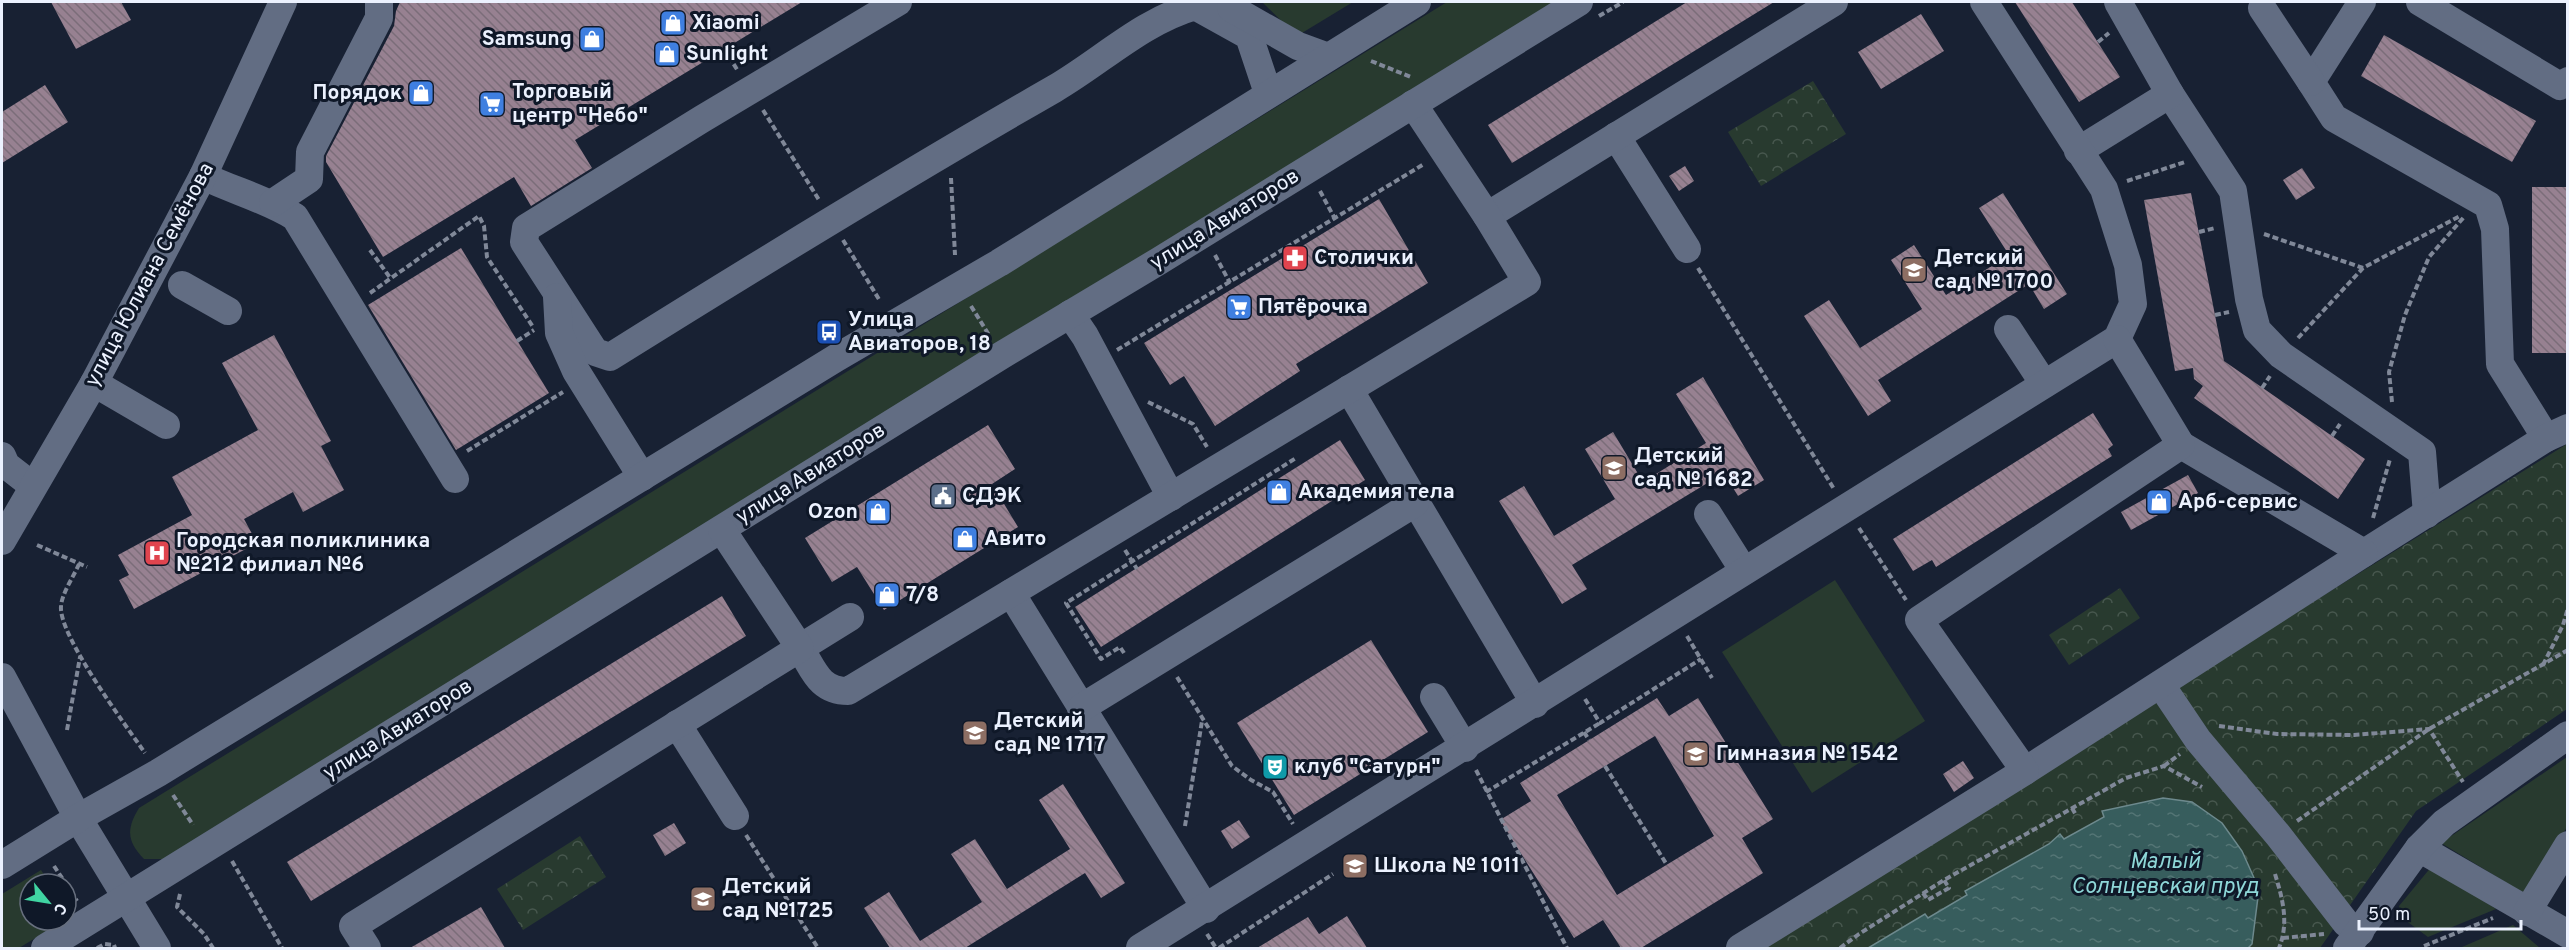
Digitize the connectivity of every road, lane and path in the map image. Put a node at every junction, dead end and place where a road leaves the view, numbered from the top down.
1 (283, 2) edge
2 (379, 2) edge
3 (898, 2) edge
4 (1220, 2) edge
5 (1417, 2) edge
6 (1579, 2) edge
7 (1834, 2) edge
8 (1984, 2) edge
9 (2118, 2) edge
10 (2362, 2) edge
11 (2420, 2) edge
12 (2262, 8) dead end
13 (2111, 32) dead end
14 (2098, 42) dead end
15 (724, 49) dead end
16 (1328, 57) junction
17 (1362, 57) dead end
18 (2568, 81) edge
19 (2312, 82) junction
20 (750, 89) junction
21 (1416, 92) junction
22 (1268, 93) junction
23 (2170, 94) junction
24 (1616, 136) junction
25 (2078, 151) junction
26 (1430, 160) dead end
27 (2190, 161) dead end
28 (951, 174) dead end
29 (203, 176) junction
30 (1318, 188) dead end
31 (2104, 189) junction
32 (273, 203) junction
33 (2478, 208) junction
34 (1487, 216) junction
35 (1335, 219) junction
36 (831, 220) junction
37 (2229, 226) junction
38 (2199, 232) dead end
39 (1687, 249) joint
40 (370, 250) dead end
41 (1214, 254) dead end
42 (955, 255) dead end
43 (2362, 268) junction
44 (391, 279) junction
45 (1230, 283) junction
46 (182, 285) dead end
47 (557, 295) junction
48 (968, 300) dead end
49 (880, 301) dead end
50 (351, 305) junction
51 (228, 311) dead end
52 (1070, 314) junction
53 (2008, 328) dead end
54 (535, 330) junction
55 (541, 339) dead end
56 (2117, 339) junction
57 (517, 341) dead end
58 (994, 343) dead end
59 (1115, 351) dead end
60 (2277, 364) junction
61 (94, 383) junction
62 (2044, 384) junction
63 (571, 387) dead end
64 (2262, 388) dead end
65 (1349, 389) junction
66 (1145, 400) dead end
67 (2343, 420) dead end
68 (166, 425) dead end
69 (2557, 433) edge
70 (2332, 436) dead end
71 (2393, 443) junction
72 (2181, 445) junction
73 (2, 456) edge
74 (1296, 458) dead end
75 (1219, 468) junction
76 (451, 471) joint
77 (642, 477) junction
78 (33, 486) junction
79 (1171, 497) junction
80 (1415, 503) junction
81 (1846, 509) junction
82 (1708, 514) dead end
83 (2427, 514) junction
84 (2372, 520) dead end
85 (722, 530) junction
86 (2, 541) edge
87 (37, 545) dead end
88 (2364, 553) junction
89 (79, 564) junction
90 (87, 567) dead end
91 (1744, 571) junction
92 (1011, 593) junction
93 (2568, 608) edge
94 (1674, 615) junction
95 (850, 617) dead end
96 (1919, 620) junction
97 (800, 648) junction
98 (2568, 650) edge
99 (80, 656) junction
100 (1165, 656) junction
101 (1701, 659) junction
102 (2543, 666) junction
103 (1137, 673) junction
104 (2, 677) edge
105 (1712, 678) dead end
106 (1573, 680) junction
107 (2161, 685) junction
108 (1434, 697) dead end
109 (1535, 704) junction
110 (1081, 708) junction
111 (1203, 720) junction
112 (2186, 722) junction
113 (1600, 723) junction
114 (677, 724) junction
115 (2429, 729) junction
116 (67, 730) dead end
117 (1584, 732) junction
118 (2568, 735) edge
119 (1589, 740) dead end
120 (1465, 748) junction
121 (147, 756) dead end
122 (1605, 766) dead end
123 (2025, 771) junction
124 (1486, 792) junction
125 (2211, 793) dead end
126 (173, 795) dead end
127 (2475, 799) junction
128 (2072, 808) junction
129 (2076, 815) dead end
130 (735, 816) joint
131 (78, 818) junction
132 (2294, 824) dead end
133 (193, 825) dead end
134 (1295, 828) dead end
135 (2568, 845) edge
136 (2420, 848) junction
137 (232, 860) dead end
138 (1178, 864) junction
139 (2, 865) edge
140 (1667, 865) dead end
141 (54, 866) dead end
142 (2271, 866) dead end
143 (58, 872) edge
144 (1333, 874) dead end
145 (1944, 880) junction
146 (1923, 892) junction
147 (127, 898) junction
148 (177, 907) dead end
149 (1206, 909) junction
150 (2527, 912) junction
151 (2568, 934) edge
152 (2283, 938) junction
153 (2347, 938) edge
154 (2424, 946) dead end
155 (45, 948) edge
156 (97, 948) edge
157 (115, 948) edge
158 (157, 948) edge
159 (213, 948) edge
160 (282, 948) edge
161 (367, 948) edge
162 (818, 948) edge
163 (1140, 948) edge
164 (1219, 948) edge
165 (1567, 948) edge
166 (1740, 948) edge
167 (1840, 948) edge
168 (2279, 948) edge

1 - 29 street, улица Юлиана Семёнова
2 - 32 street
3 - 20 street
4 - 16 street
5 - 16 street
6 - 21 street, улица Авиаторов
7 - 24 street
8 - 25 street
9 - 23 street
10 - 19 street
11 - 18 street
12 - 19 street
13 - 14 path
15 - 20 path
16 - 22 street
17 - 21 path
19 - 33 street
20 - 36 path
20 - 47 street
21 - 34 street
21 - 52 street, улица Авиаторов
22 - 36 street
22 - 77 street
23 - 25 street
23 - 37 street
24 - 34 street
24 - 39 street
25 - 31 street
26 - 35 path
27 - 31 path
28 - 42 path
29 - 32 street
29 - 61 street, улица Юлиана Семёнова
30 - 35 path
31 - 56 street
32 - 50 street
33 - 43 path
33 - 69 street
33 - 71 path
34 - 65 street
35 - 45 path
36 - 47 street
36 - 49 path
37 - 38 path
37 - 43 path
37 - 60 street
39 - 81 path
40 - 44 path
41 - 45 path
43 - 60 path
44 - 50 path
44 - 54 path
45 - 59 path
46 - 51 street
47 - 77 street
48 - 58 path
50 - 76 street
52 - 79 street
52 - 85 street, улица Авиаторов
53 - 62 street
54 - 55 path
54 - 57 path
56 - 62 street
56 - 72 street
60 - 64 path
60 - 71 street
61 - 68 street
61 - 78 street, улица Юлиана Семёнова
62 - 81 street
63 - 76 path
65 - 75 street
65 - 80 street
66 - 75 path
67 - 70 path
69 - 83 street
71 - 83 street
71 - 84 path
72 - 88 street
72 - 96 street
73 - 78 street
74 - 103 path
75 - 79 street
77 - 131 street
78 - 86 street, улица Юлиана Семёнова
79 - 92 street
80 - 100 street
80 - 109 street
81 - 91 street
81 - 96 path
82 - 91 street
83 - 88 street
85 - 97 street
85 - 147 street, улица Авиаторов
87 - 89 path
88 - 107 street
89 - 90 path
89 - 99 path
91 - 94 street
92 - 97 street
92 - 110 street
93 - 102 path
94 - 101 path
94 - 106 street
95 - 97 street
96 - 123 street
97 - 114 street
98 - 102 path
99 - 116 path
99 - 121 path
100 - 103 street
100 - 111 path
101 - 105 path
101 - 113 path
102 - 115 path
103 - 110 street
104 - 131 street
106 - 109 street
106 - 113 path
107 - 112 street
107 - 123 street
108 - 120 street
109 - 120 street
110 - 138 street
111 - 134 path
111 - 138 path
112 - 115 path
112 - 153 street
113 - 117 path
114 - 130 street
114 - 161 street
115 - 127 path
115 - 132 path
117 - 119 path
117 - 124 path
118 - 127 street
120 - 124 path
120 - 149 street
122 - 140 path
123 - 166 street
124 - 165 path
125 - 128 path
126 - 133 path
127 - 136 street
128 - 129 path
128 - 145 path
130 - 162 path
131 - 139 street
131 - 147 street
135 - 150 street
136 - 150 street
136 - 153 street
137 - 160 path
138 - 149 street
141 - 143 path
142 - 152 path
144 - 164 path
145 - 146 path
145 - 146 path
146 - 167 path
147 - 155 street, улица Авиаторов
147 - 158 street
148 - 159 path
149 - 163 street
150 - 151 street
150 - 154 path
152 - 153 path
152 - 168 path
156 - 157 path

